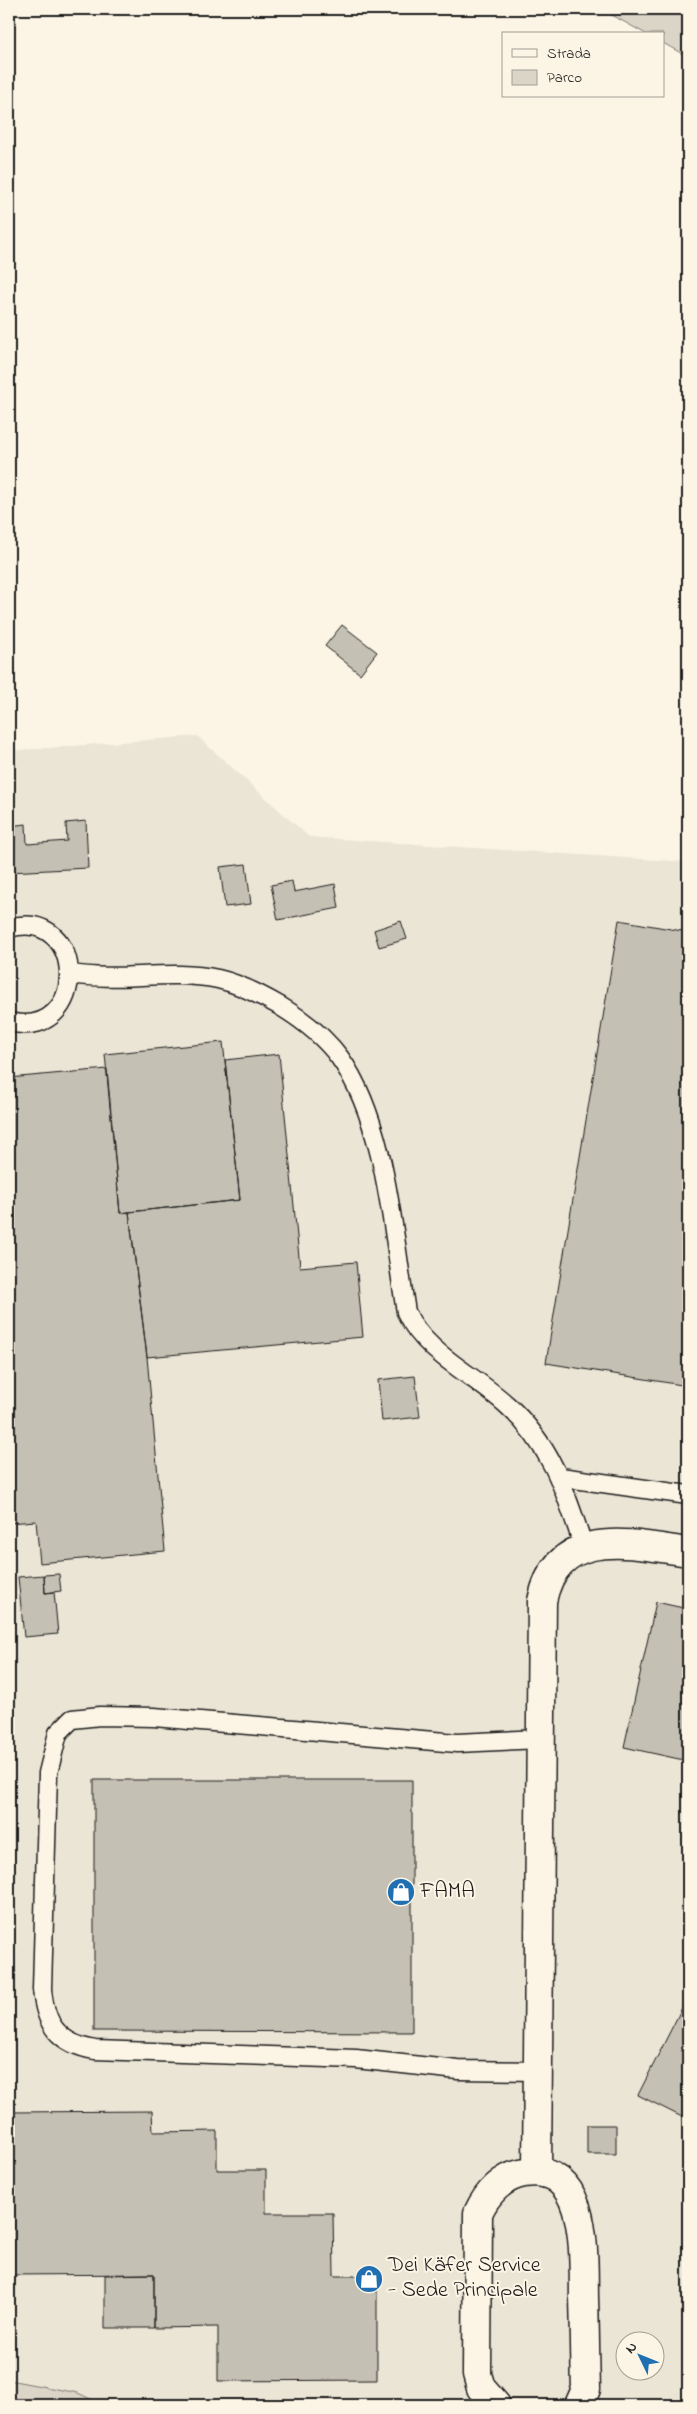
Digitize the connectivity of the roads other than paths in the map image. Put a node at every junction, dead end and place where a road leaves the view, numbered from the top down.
1 (9, 928) edge
2 (71, 974) junction
3 (9, 1022) edge
4 (560, 1478) junction
5 (688, 1495) edge
6 (584, 1548) junction
7 (688, 1552) edge
8 (540, 1739) junction
9 (538, 2071) junction
10 (537, 2171) junction
11 (496, 2405) edge
12 (579, 2405) edge

1 - 2 lane
2 - 3 lane
2 - 4 lane
4 - 5 lane
4 - 6 lane
6 - 7 street
6 - 8 street
8 - 9 street
8 - 9 lane
9 - 10 street
10 - 11 street
10 - 12 street

